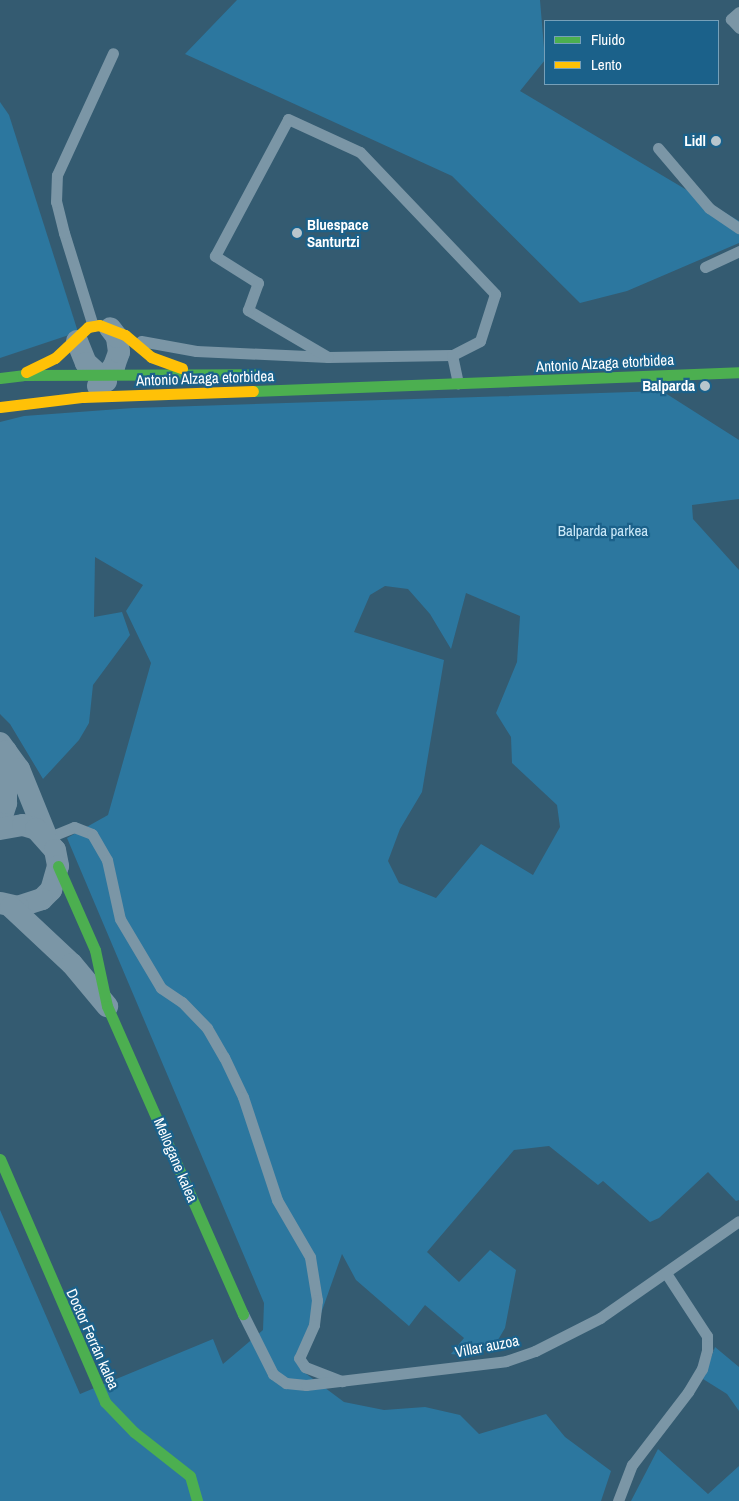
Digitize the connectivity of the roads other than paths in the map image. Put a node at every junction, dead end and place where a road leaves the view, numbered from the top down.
1 (739, 12) edge
2 (739, 28) edge
3 (112, 53) dead end
4 (658, 148) dead end
5 (739, 228) edge
6 (739, 251) edge
7 (706, 267) dead end
8 (94, 332) junction
9 (133, 340) junction
10 (452, 354) junction
11 (328, 357) junction
12 (739, 372) edge
13 (201, 374) junction
14 (270, 374) dead end
15 (15, 376) junction
16 (103, 376) junction
17 (318, 376) dead end
18 (0, 378) edge
19 (412, 382) junction
20 (458, 383) junction
21 (231, 393) junction
22 (0, 398) edge
23 (0, 407) edge
24 (3, 747) edge
25 (0, 822) edge
26 (0, 829) edge
27 (47, 838) junction
28 (58, 866) junction
29 (4, 905) edge
30 (107, 1006) junction
31 (0, 1159) edge
32 (739, 1221) edge
33 (666, 1273) junction
34 (242, 1314) joint
35 (342, 1381) junction
36 (197, 1501) edge
37 (618, 1501) edge

1 - 2 lane
3 - 8 lane
4 - 5 lane
6 - 7 lane
8 - 9 street
8 - 15 street
8 - 16 street
8 - 16 street
9 - 11 lane
9 - 13 street
10 - 11 lane
10 - 11 lane
10 - 20 lane
12 - 20 street, Antonio Alzaga etorbidea
13 - 14 street, Antonio Alzaga etorbidea
13 - 16 street, Antonio Alzaga etorbidea
15 - 16 street, Antonio Alzaga etorbidea
15 - 18 street, Antonio Alzaga etorbidea
16 - 21 street
16 - 22 street
17 - 19 street, Antonio Alzaga etorbidea
19 - 20 street, Antonio Alzaga etorbidea
19 - 21 street, Antonio Alzaga etorbidea
21 - 23 street, Antonio Alzaga etorbidea
24 - 25 street
24 - 27 street
26 - 27 street
27 - 28 street
27 - 35 lane
28 - 29 street
28 - 30 street, Mellogane kalea
29 - 30 street, Mellogane kalea
30 - 34 street, Mellogane kalea
31 - 36 street, Doctor Ferrán kalea
32 - 33 lane, Villar auzoa
33 - 35 lane, Villar auzoa
33 - 37 lane
34 - 35 lane, Villar auzoa

